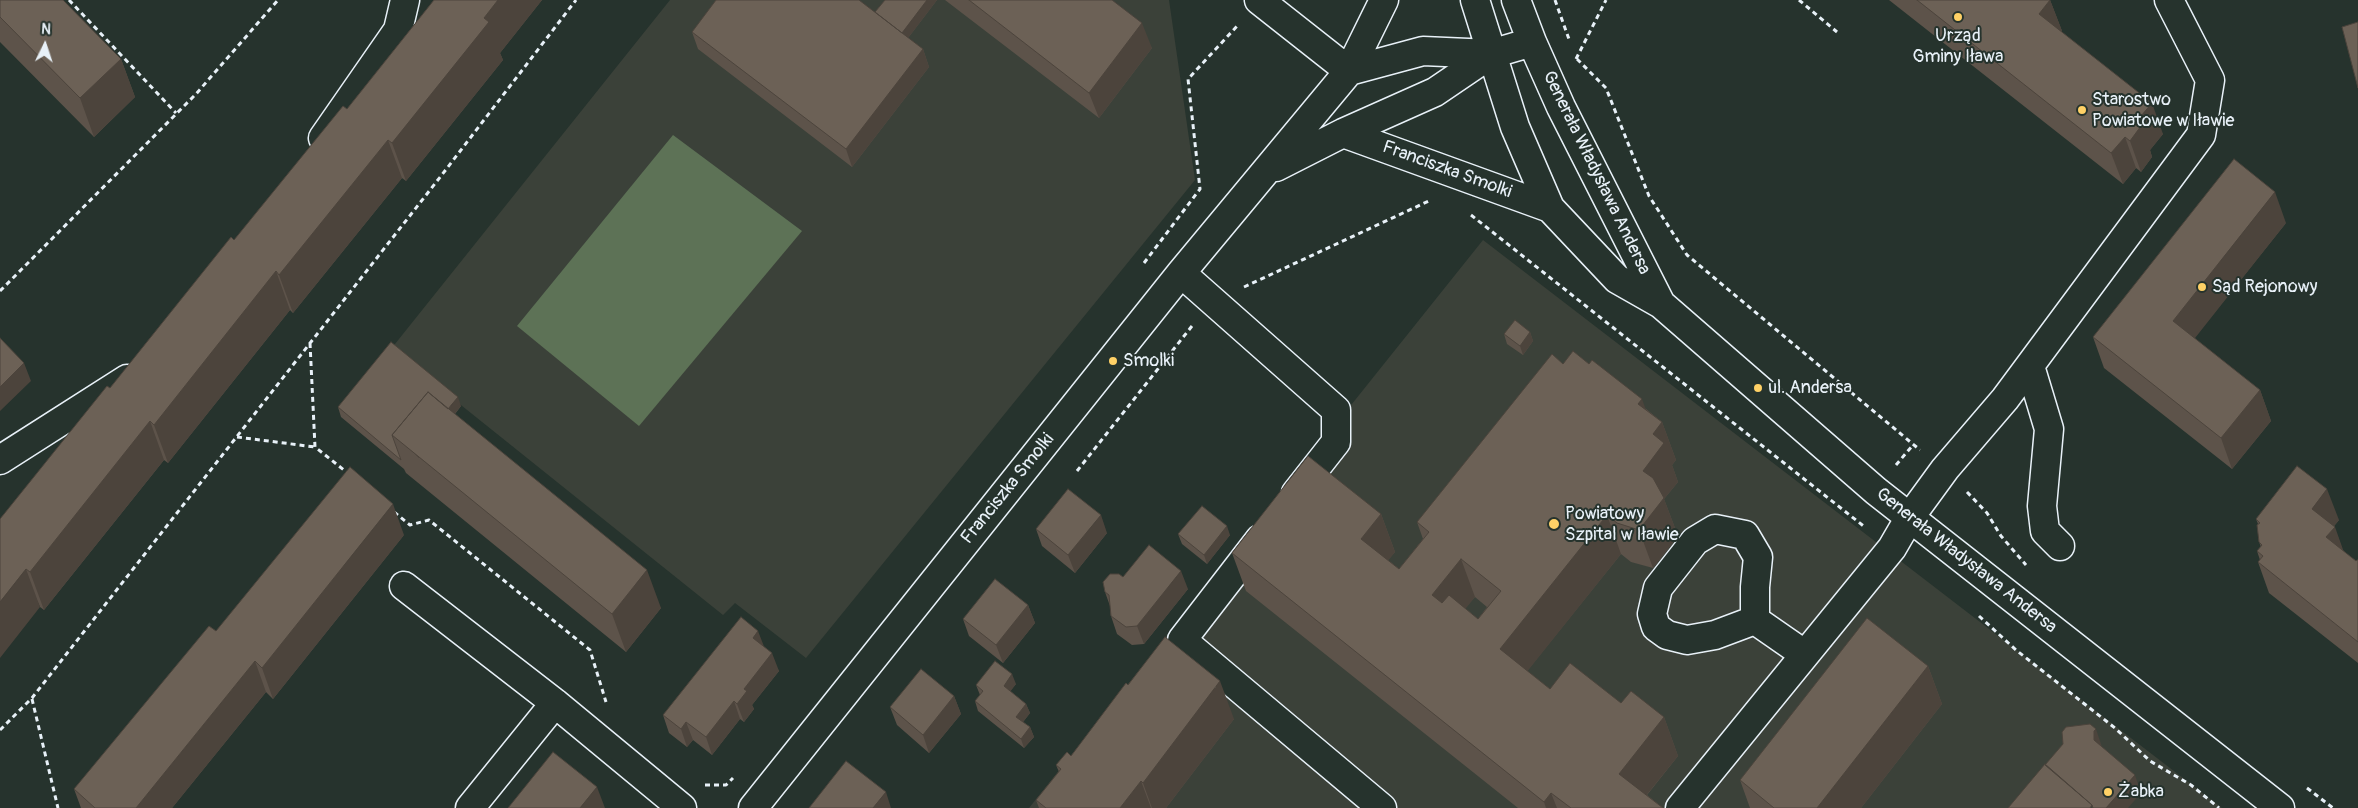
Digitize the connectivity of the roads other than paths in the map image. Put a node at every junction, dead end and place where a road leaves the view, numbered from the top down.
1 (405, 0) edge
2 (1384, 0) edge
3 (1475, 0) edge
4 (1516, 0) edge
5 (2169, 0) edge
6 (1260, 1) edge
7 (1532, 42) junction
8 (1491, 54) junction
9 (1349, 70) junction
10 (1343, 132) junction
11 (307, 158) edge
12 (1265, 172) junction
13 (1550, 208) junction
14 (1182, 273) junction
15 (1661, 304) junction
16 (144, 358) edge
17 (2030, 366) junction
18 (0, 460) edge
19 (1910, 517) junction
20 (2060, 546) dead end
21 (404, 586) dead end
22 (1755, 620) junction
23 (1804, 654) junction
24 (555, 703) junction
25 (470, 808) edge
26 (682, 808) edge
27 (753, 808) edge
28 (1382, 808) edge
29 (1680, 808) edge
30 (2280, 808) edge

1 - 11 street
2 - 9 street, Franciszka Smolki
3 - 8 street, Generała Władysława Andersa
4 - 7 street, Generała Władysława Andersa
5 - 17 street
6 - 9 street
7 - 8 street, Franciszka Smolki
7 - 15 street, Generała Władysława Andersa
8 - 9 street, Franciszka Smolki
8 - 10 street, Franciszka Smolki
8 - 13 street, Generała Władysława Andersa
9 - 12 street, Franciszka Smolki
10 - 12 street, Franciszka Smolki
10 - 13 street, Franciszka Smolki
12 - 14 street, Franciszka Smolki
13 - 15 street, Generała Władysława Andersa
14 - 27 street, Franciszka Smolki
14 - 28 street
15 - 19 street, Generała Władysława Andersa
16 - 18 street
17 - 19 street
17 - 20 street
19 - 23 street
19 - 30 street, Generała Władysława Andersa
21 - 24 street
22 - 22 street
22 - 23 street
23 - 29 street
24 - 25 street
24 - 26 street

